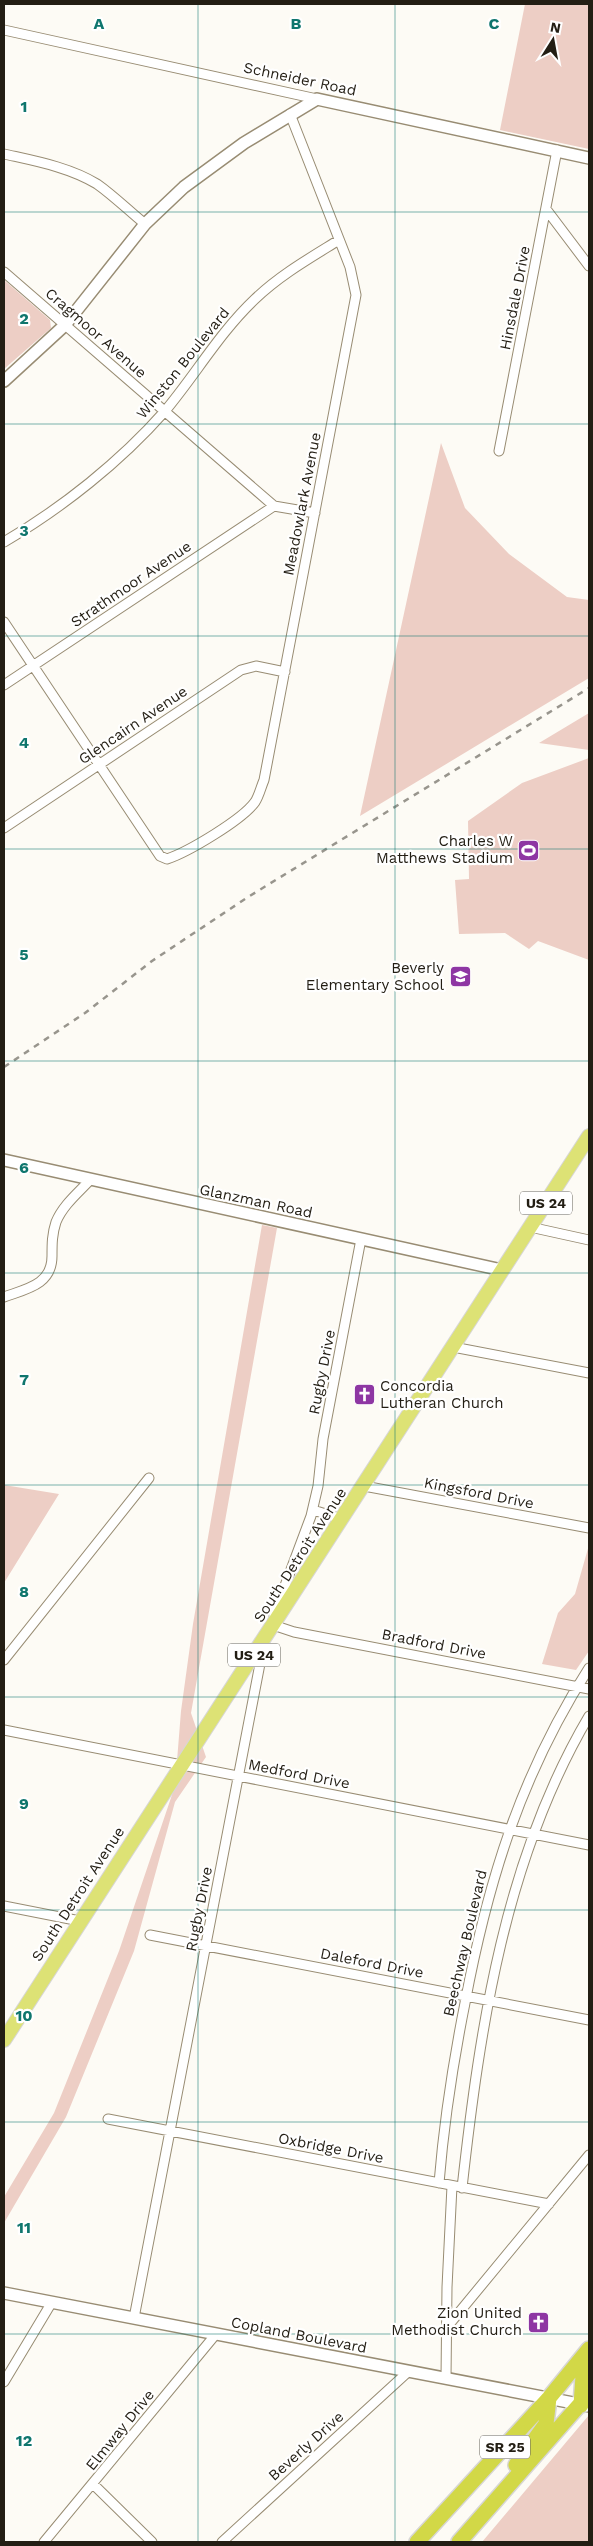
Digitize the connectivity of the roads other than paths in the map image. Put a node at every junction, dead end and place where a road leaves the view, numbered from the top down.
1 (4, 30) edge
2 (317, 99) junction
3 (290, 114) junction
4 (557, 150) junction
5 (4, 154) edge
6 (589, 158) edge
7 (546, 209) junction
8 (145, 224) junction
9 (339, 240) junction
10 (589, 266) edge
11 (4, 272) edge
12 (65, 325) junction
13 (4, 381) edge
14 (165, 410) junction
15 (499, 451) dead end
16 (274, 506) junction
17 (315, 513) junction
18 (4, 542) edge
19 (4, 622) edge
20 (33, 665) junction
21 (285, 672) junction
22 (4, 686) edge
23 (99, 764) junction
24 (4, 828) edge
25 (589, 1136) edge
26 (4, 1160) edge
27 (90, 1180) junction
28 (530, 1227) junction
29 (361, 1239) junction
30 (589, 1240) edge
31 (502, 1270) junction
32 (4, 1297) edge
33 (452, 1347) junction
34 (589, 1373) edge
35 (149, 1478) dead end
36 (364, 1486) junction
37 (313, 1510) junction
38 (342, 1520) junction
39 (589, 1528) edge
40 (273, 1625) junction
41 (264, 1639) junction
42 (4, 1660) edge
43 (589, 1668) edge
44 (579, 1686) junction
45 (589, 1689) edge
46 (589, 1716) edge
47 (4, 1730) edge
48 (182, 1765) junction
49 (238, 1776) junction
50 (509, 1829) junction
51 (533, 1834) junction
52 (589, 1845) edge
53 (4, 1906) edge
54 (80, 1921) junction
55 (150, 1935) dead end
56 (206, 1945) junction
57 (466, 1996) junction
58 (490, 2001) junction
59 (589, 2020) edge
60 (4, 2040) edge
61 (108, 2119) dead end
62 (170, 2131) junction
63 (589, 2155) edge
64 (439, 2183) junction
65 (452, 2186) junction
66 (462, 2188) junction
67 (549, 2204) junction
68 (4, 2293) edge
69 (52, 2302) junction
70 (134, 2318) junction
71 (447, 2327) junction
72 (216, 2334) junction
73 (589, 2349) edge
74 (589, 2366) edge
75 (409, 2371) junction
76 (446, 2378) junction
77 (4, 2382) edge
78 (549, 2398) junction
79 (586, 2402) edge
80 (93, 2484) junction
81 (44, 2542) edge
82 (152, 2542) edge
83 (222, 2542) edge
84 (417, 2542) edge
85 (459, 2542) edge

1 - 2 street, Schneider Road
2 - 3 street
2 - 4 street, Schneider Road
3 - 8 street
3 - 9 street, Meadowlark Avenue
4 - 6 street, Schneider Road
4 - 7 street, Hinsdale Drive
5 - 8 street
7 - 10 street
7 - 15 street, Hinsdale Drive
8 - 12 street
9 - 14 street, Winston Boulevard
9 - 17 street, Meadowlark Avenue
11 - 12 street, Cragmoor Avenue
12 - 13 street
12 - 14 street, Cragmoor Avenue
14 - 16 street, Cragmoor Avenue
14 - 18 street, Winston Boulevard
16 - 17 street
16 - 20 street, Strathmoor Avenue
17 - 21 street, Meadowlark Avenue
19 - 20 street
20 - 22 street, Strathmoor Avenue
20 - 23 street
21 - 23 street, Glencairn Avenue
21 - 23 street, Meadowlark Avenue
23 - 24 street, Glencairn Avenue
25 - 28 main road, South Detroit Avenue / US 24
26 - 27 street, Glanzman Road
27 - 29 street, Glanzman Road
27 - 32 street
28 - 30 street
28 - 31 main road, South Detroit Avenue / US 24
29 - 31 street, Glanzman Road
29 - 37 street, Rugby Drive
31 - 33 main road, South Detroit Avenue / US 24
33 - 34 street
33 - 36 main road, South Detroit Avenue / US 24
35 - 42 street
36 - 38 main road, South Detroit Avenue / US 24
36 - 39 street, Kingsford Drive
37 - 38 street
37 - 41 street, Rugby Drive
38 - 40 main road, South Detroit Avenue / US 24
40 - 41 main road, South Detroit Avenue / US 24
40 - 44 street, Bradford Drive
41 - 48 main road, South Detroit Avenue / US 24
41 - 49 street, Rugby Drive
43 - 44 street, Beechway Boulevard
44 - 45 street, Bradford Drive
44 - 50 street, Beechway Boulevard
46 - 51 street
47 - 48 street, Medford Drive
48 - 49 street, Medford Drive
48 - 54 main road, South Detroit Avenue / US 24
49 - 50 street, Medford Drive
49 - 56 street, Rugby Drive
50 - 51 street, Medford Drive
50 - 57 street, Beechway Boulevard
51 - 52 street, Medford Drive
51 - 58 street
53 - 54 street
54 - 60 main road, South Detroit Avenue / US 24
55 - 56 street, Daleford Drive
56 - 57 street, Daleford Drive
56 - 62 street, Rugby Drive
57 - 58 street, Daleford Drive
57 - 64 street, Beechway Boulevard
58 - 59 street, Daleford Drive
58 - 66 street
61 - 62 street, Oxbridge Drive
62 - 64 street, Oxbridge Drive
62 - 70 street, Rugby Drive
63 - 67 street
64 - 65 street, Oxbridge Drive
65 - 66 street, Oxbridge Drive
65 - 71 street
66 - 67 street, Oxbridge Drive
67 - 71 street
68 - 69 street, Copland Boulevard
69 - 70 street, Copland Boulevard
69 - 77 street
70 - 72 street, Copland Boulevard
71 - 76 street
72 - 75 street, Copland Boulevard
72 - 80 street, Elmway Drive
73 - 78 highway, SR 25
74 - 79 highway
75 - 76 street, Copland Boulevard
75 - 83 street, Beverly Drive
76 - 78 street, Copland Boulevard
78 - 79 street, Copland Boulevard
78 - 84 highway, SR 25
78 - 85 highway
79 - 85 highway, SR 25
80 - 81 street, Elmway Drive
80 - 82 street

